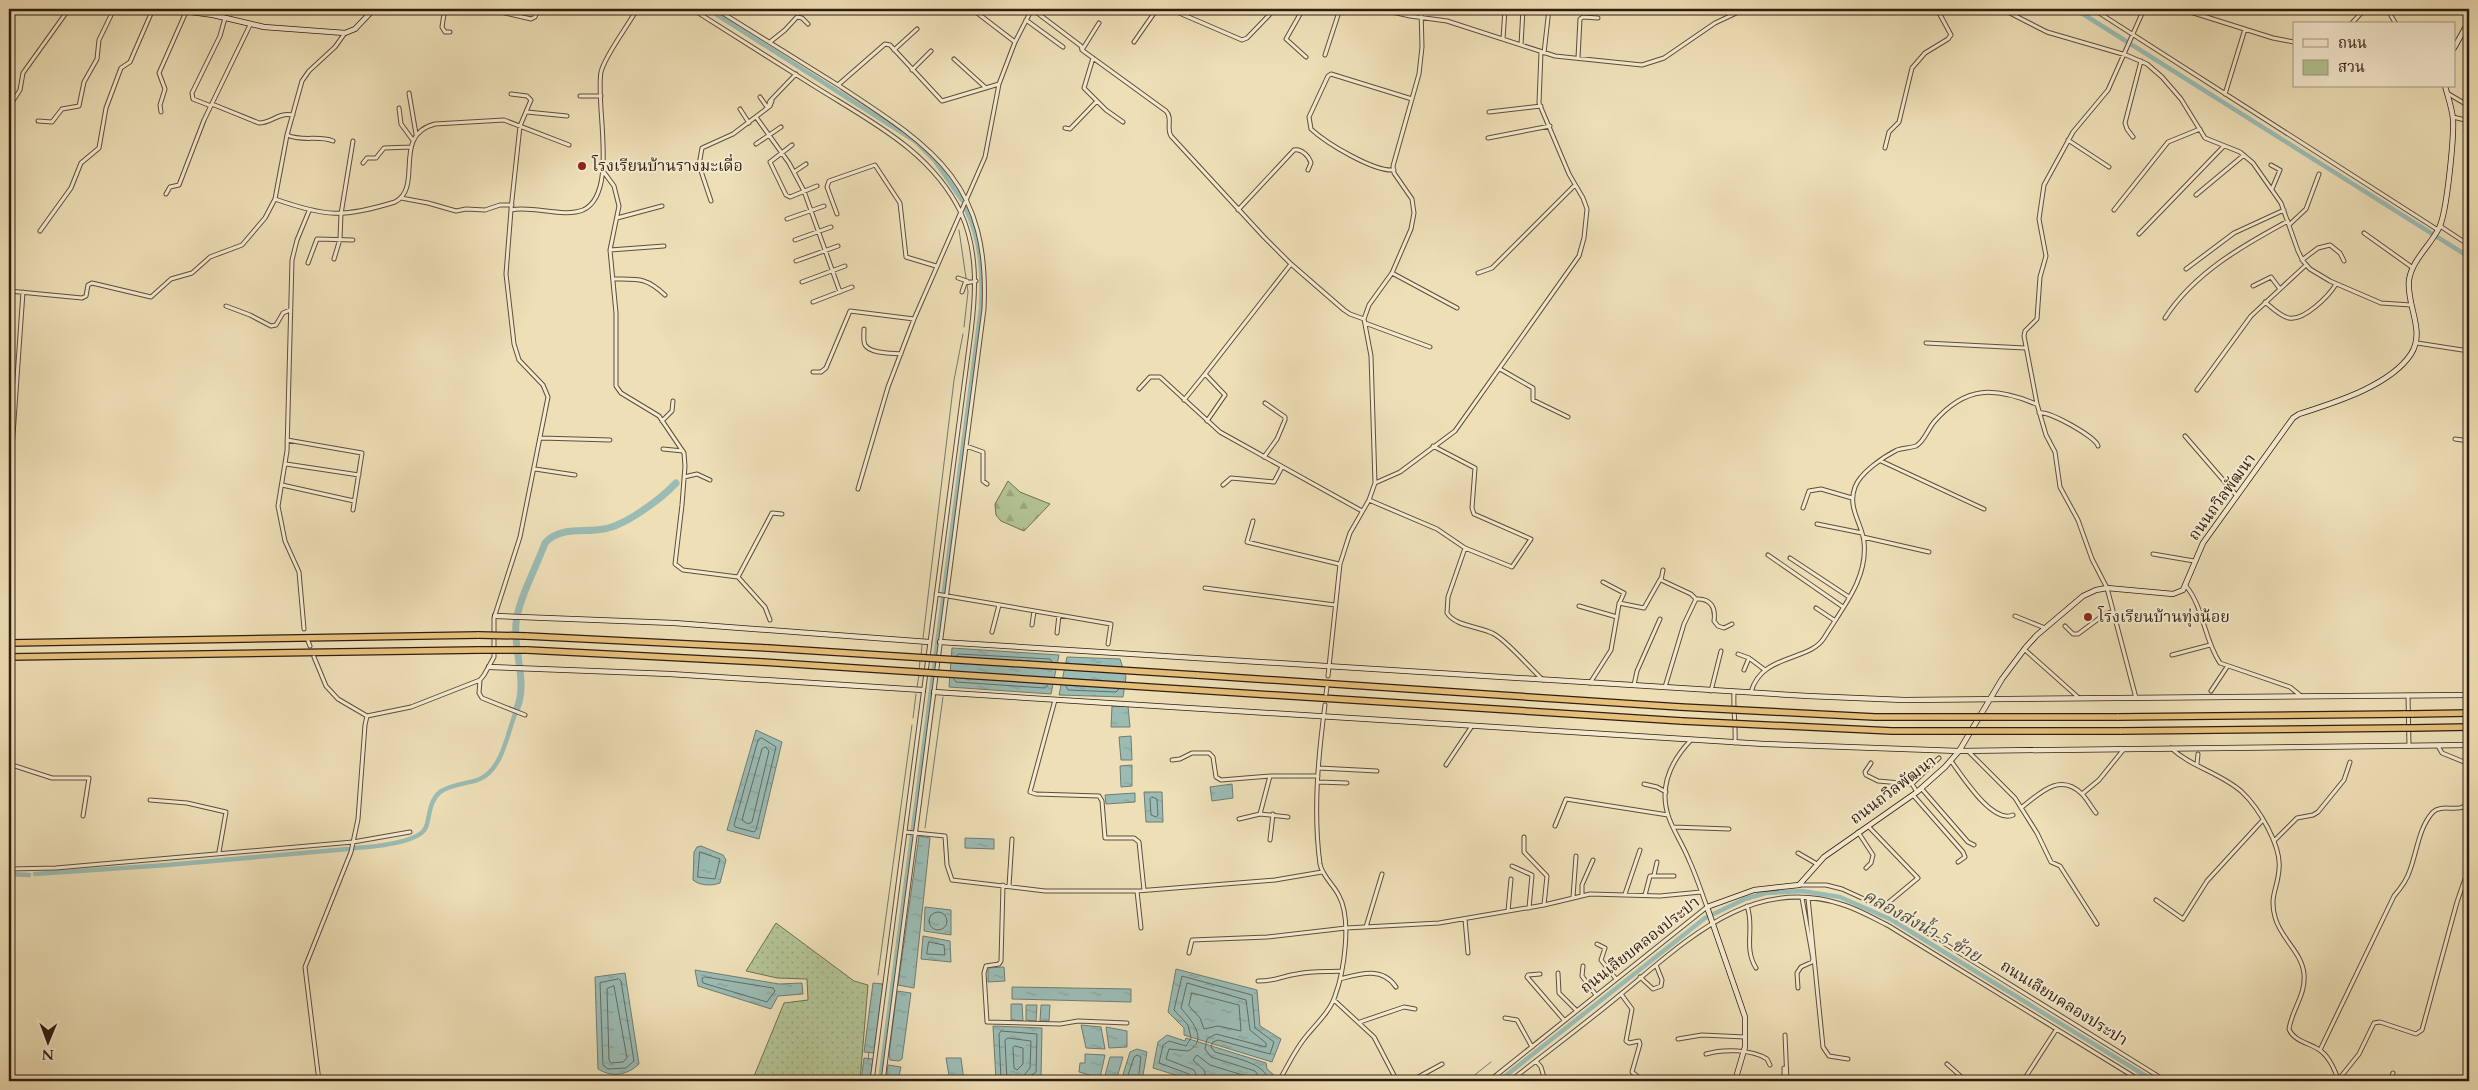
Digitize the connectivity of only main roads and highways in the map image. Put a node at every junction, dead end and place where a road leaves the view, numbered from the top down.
1 (170, 9) edge
2 (374, 9) edge
3 (2469, 21) edge
4 (2456, 44) edge
5 (2445, 88) edge
6 (495, 616) road end
7 (929, 642) road end
8 (940, 642) road end
9 (9, 643) edge
10 (9, 657) edge
11 (489, 667) road end
12 (923, 690) road end
13 (934, 692) road end
14 (2469, 694) edge
15 (1991, 699) junction
16 (2469, 713) edge
17 (2469, 727) edge
18 (2469, 745) edge
19 (1960, 751) junction
20 (1799, 885) joint
21 (1735, 1081) edge

1 - 2 main road
3 - 4 main road
5 - 15 main road, ถนนถวิลพัฒนา
6 - 7 main road
8 - 15 main road
9 - 16 highway, bridge
10 - 17 highway, bridge
11 - 12 main road
13 - 19 main road
14 - 15 main road
15 - 19 main road, ถนนถวิลพัฒนา
18 - 19 main road
19 - 20 main road, ถนนถวิลพัฒนา
20 - 21 main road, ถนนเลียบคลองประปา

